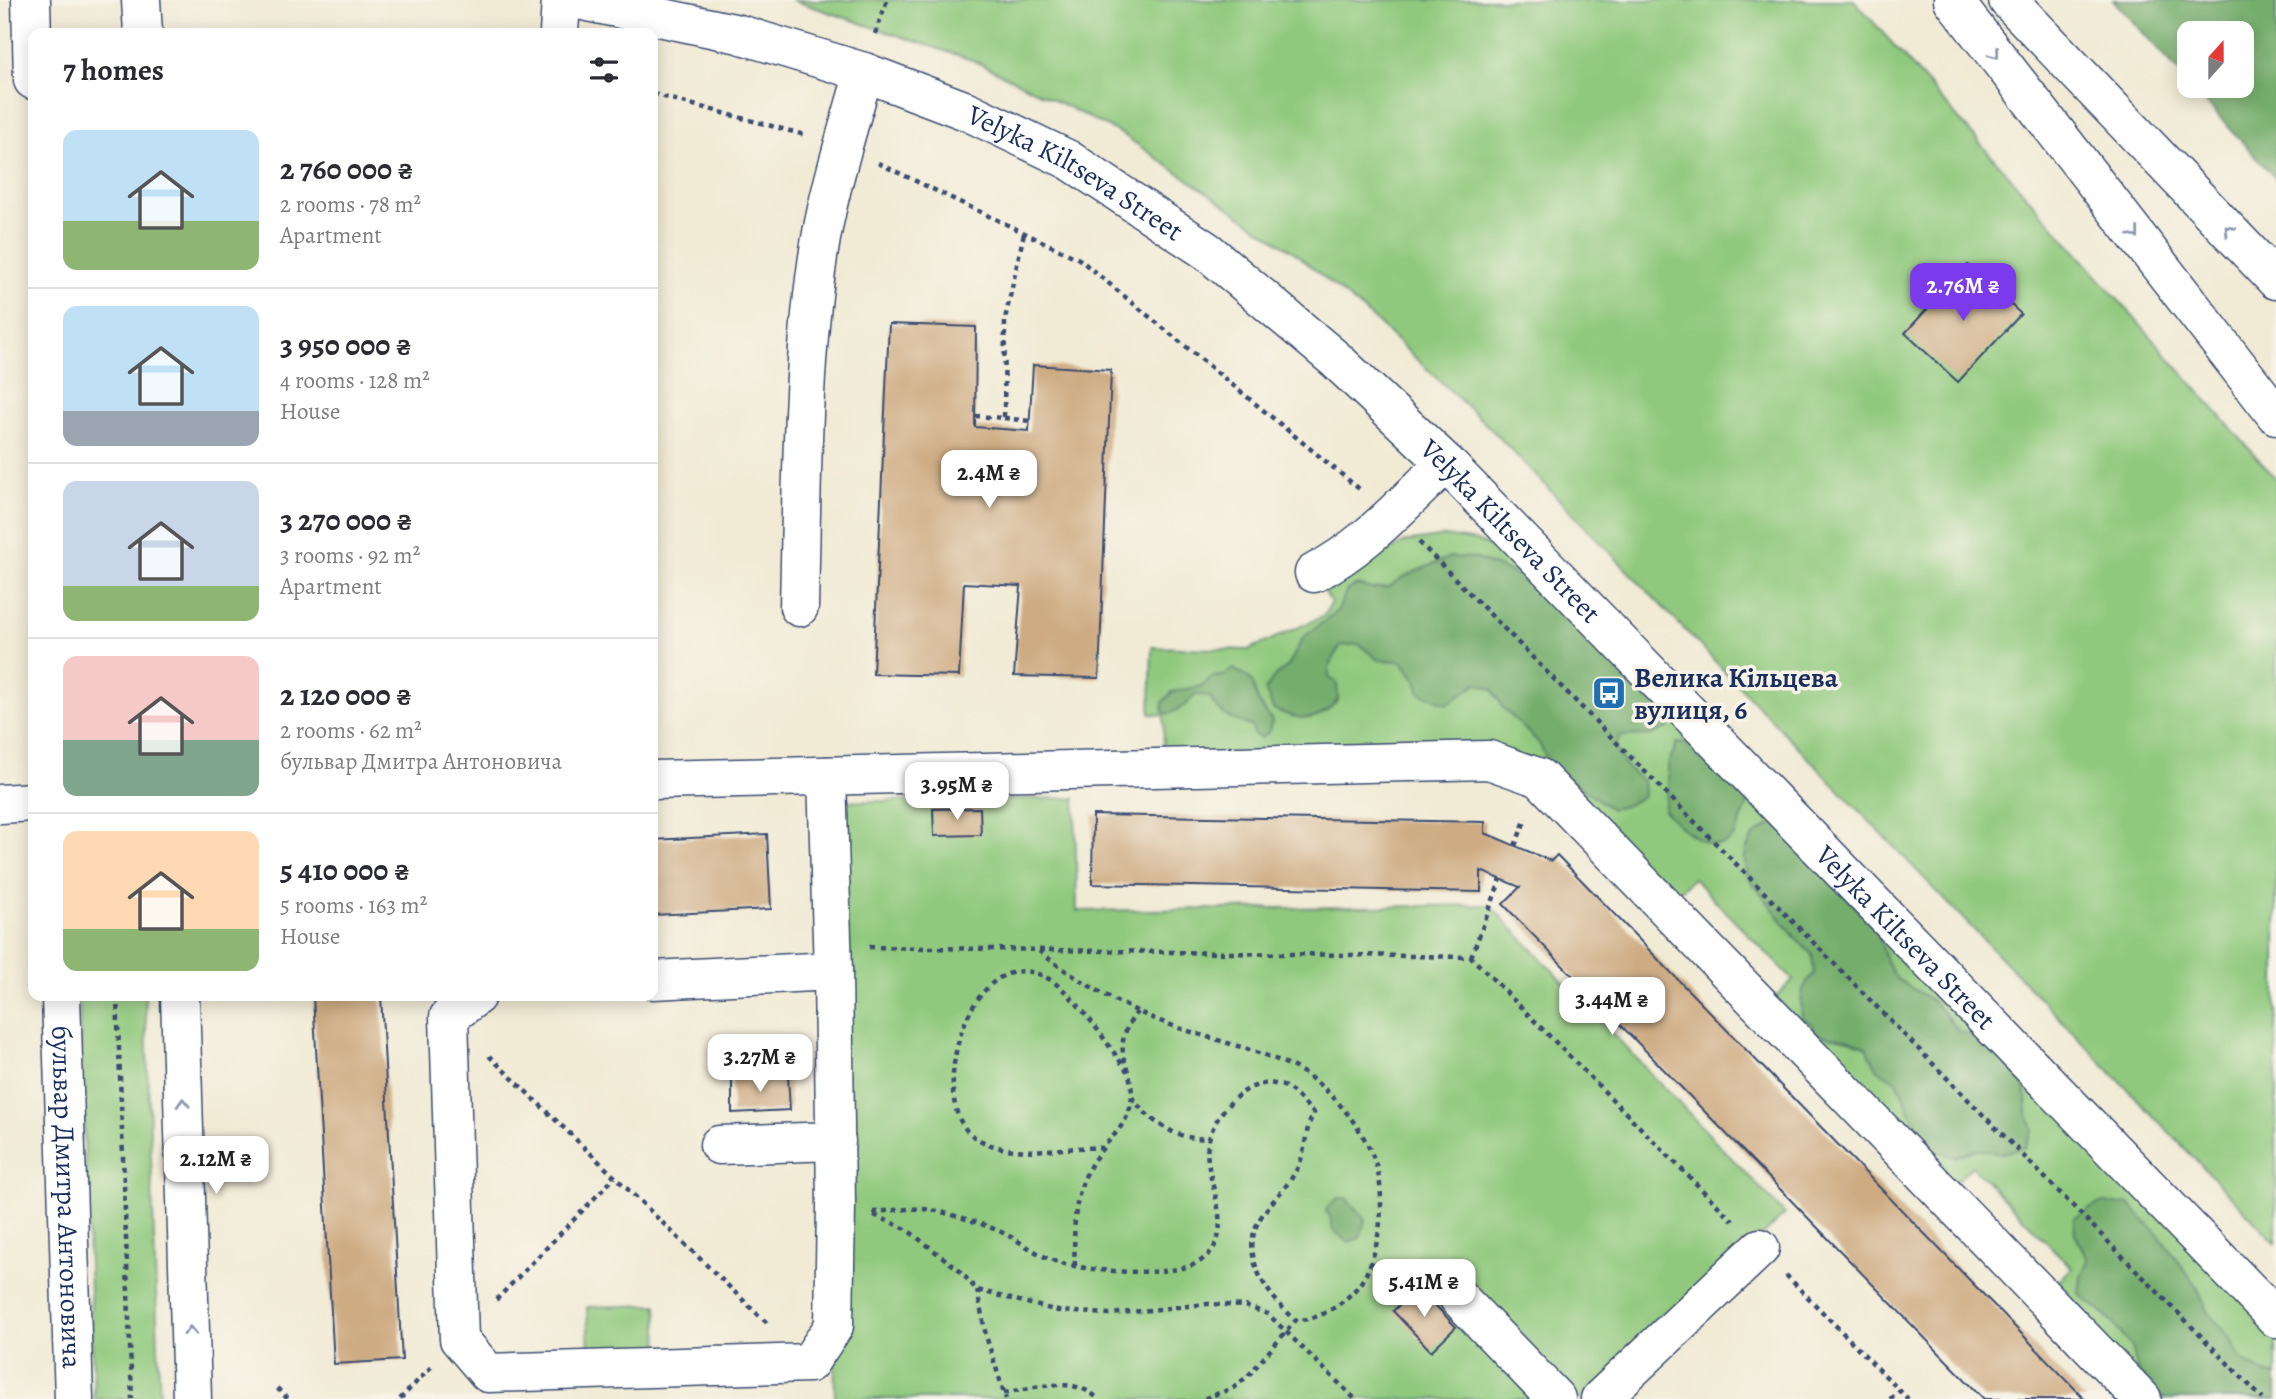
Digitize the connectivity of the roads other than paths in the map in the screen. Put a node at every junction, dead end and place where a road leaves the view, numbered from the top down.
1 (31, 0) edge
2 (141, 0) edge
3 (561, 0) edge
4 (578, 0) edge
5 (1953, 0) edge
6 (2008, 0) edge
7 (32, 28) edge
8 (143, 28) edge
9 (559, 28) edge
10 (864, 72) junction
11 (2276, 280) edge
12 (2276, 415) edge
13 (1446, 463) junction
14 (1314, 573) dead end
15 (799, 607) dead end
16 (827, 776) junction
17 (658, 780) edge
18 (28, 802) edge
19 (0, 804) edge
20 (833, 958) junction
21 (658, 979) edge
22 (61, 1001) edge
23 (180, 1001) edge
24 (462, 1007) edge
25 (836, 1141) junction
26 (719, 1145) dead end
27 (1760, 1248) road end
28 (1458, 1297) dead end
29 (2276, 1318) edge
30 (74, 1399) edge
31 (192, 1399) edge
32 (1556, 1399) edge
33 (1600, 1399) edge
34 (2142, 1399) edge

1 - 7 main road
2 - 8 main road
3 - 9 main road
4 - 10 main road, Velyka Kiltseva Street
5 -> 12 main road
11 -> 6 main road
10 - 13 main road, Velyka Kiltseva Street
10 - 15 main road
13 - 14 main road
13 - 29 main road, Velyka Kiltseva Street
16 - 17 main road
16 - 20 main road
16 - 34 main road
18 - 19 main road
20 - 21 main road
20 - 25 main road
22 - 30 main road, бульвар Дмитра Антоновича
31 -> 23 main road
24 - 25 main road
25 - 26 main road
27 - 33 main road
28 - 32 main road

